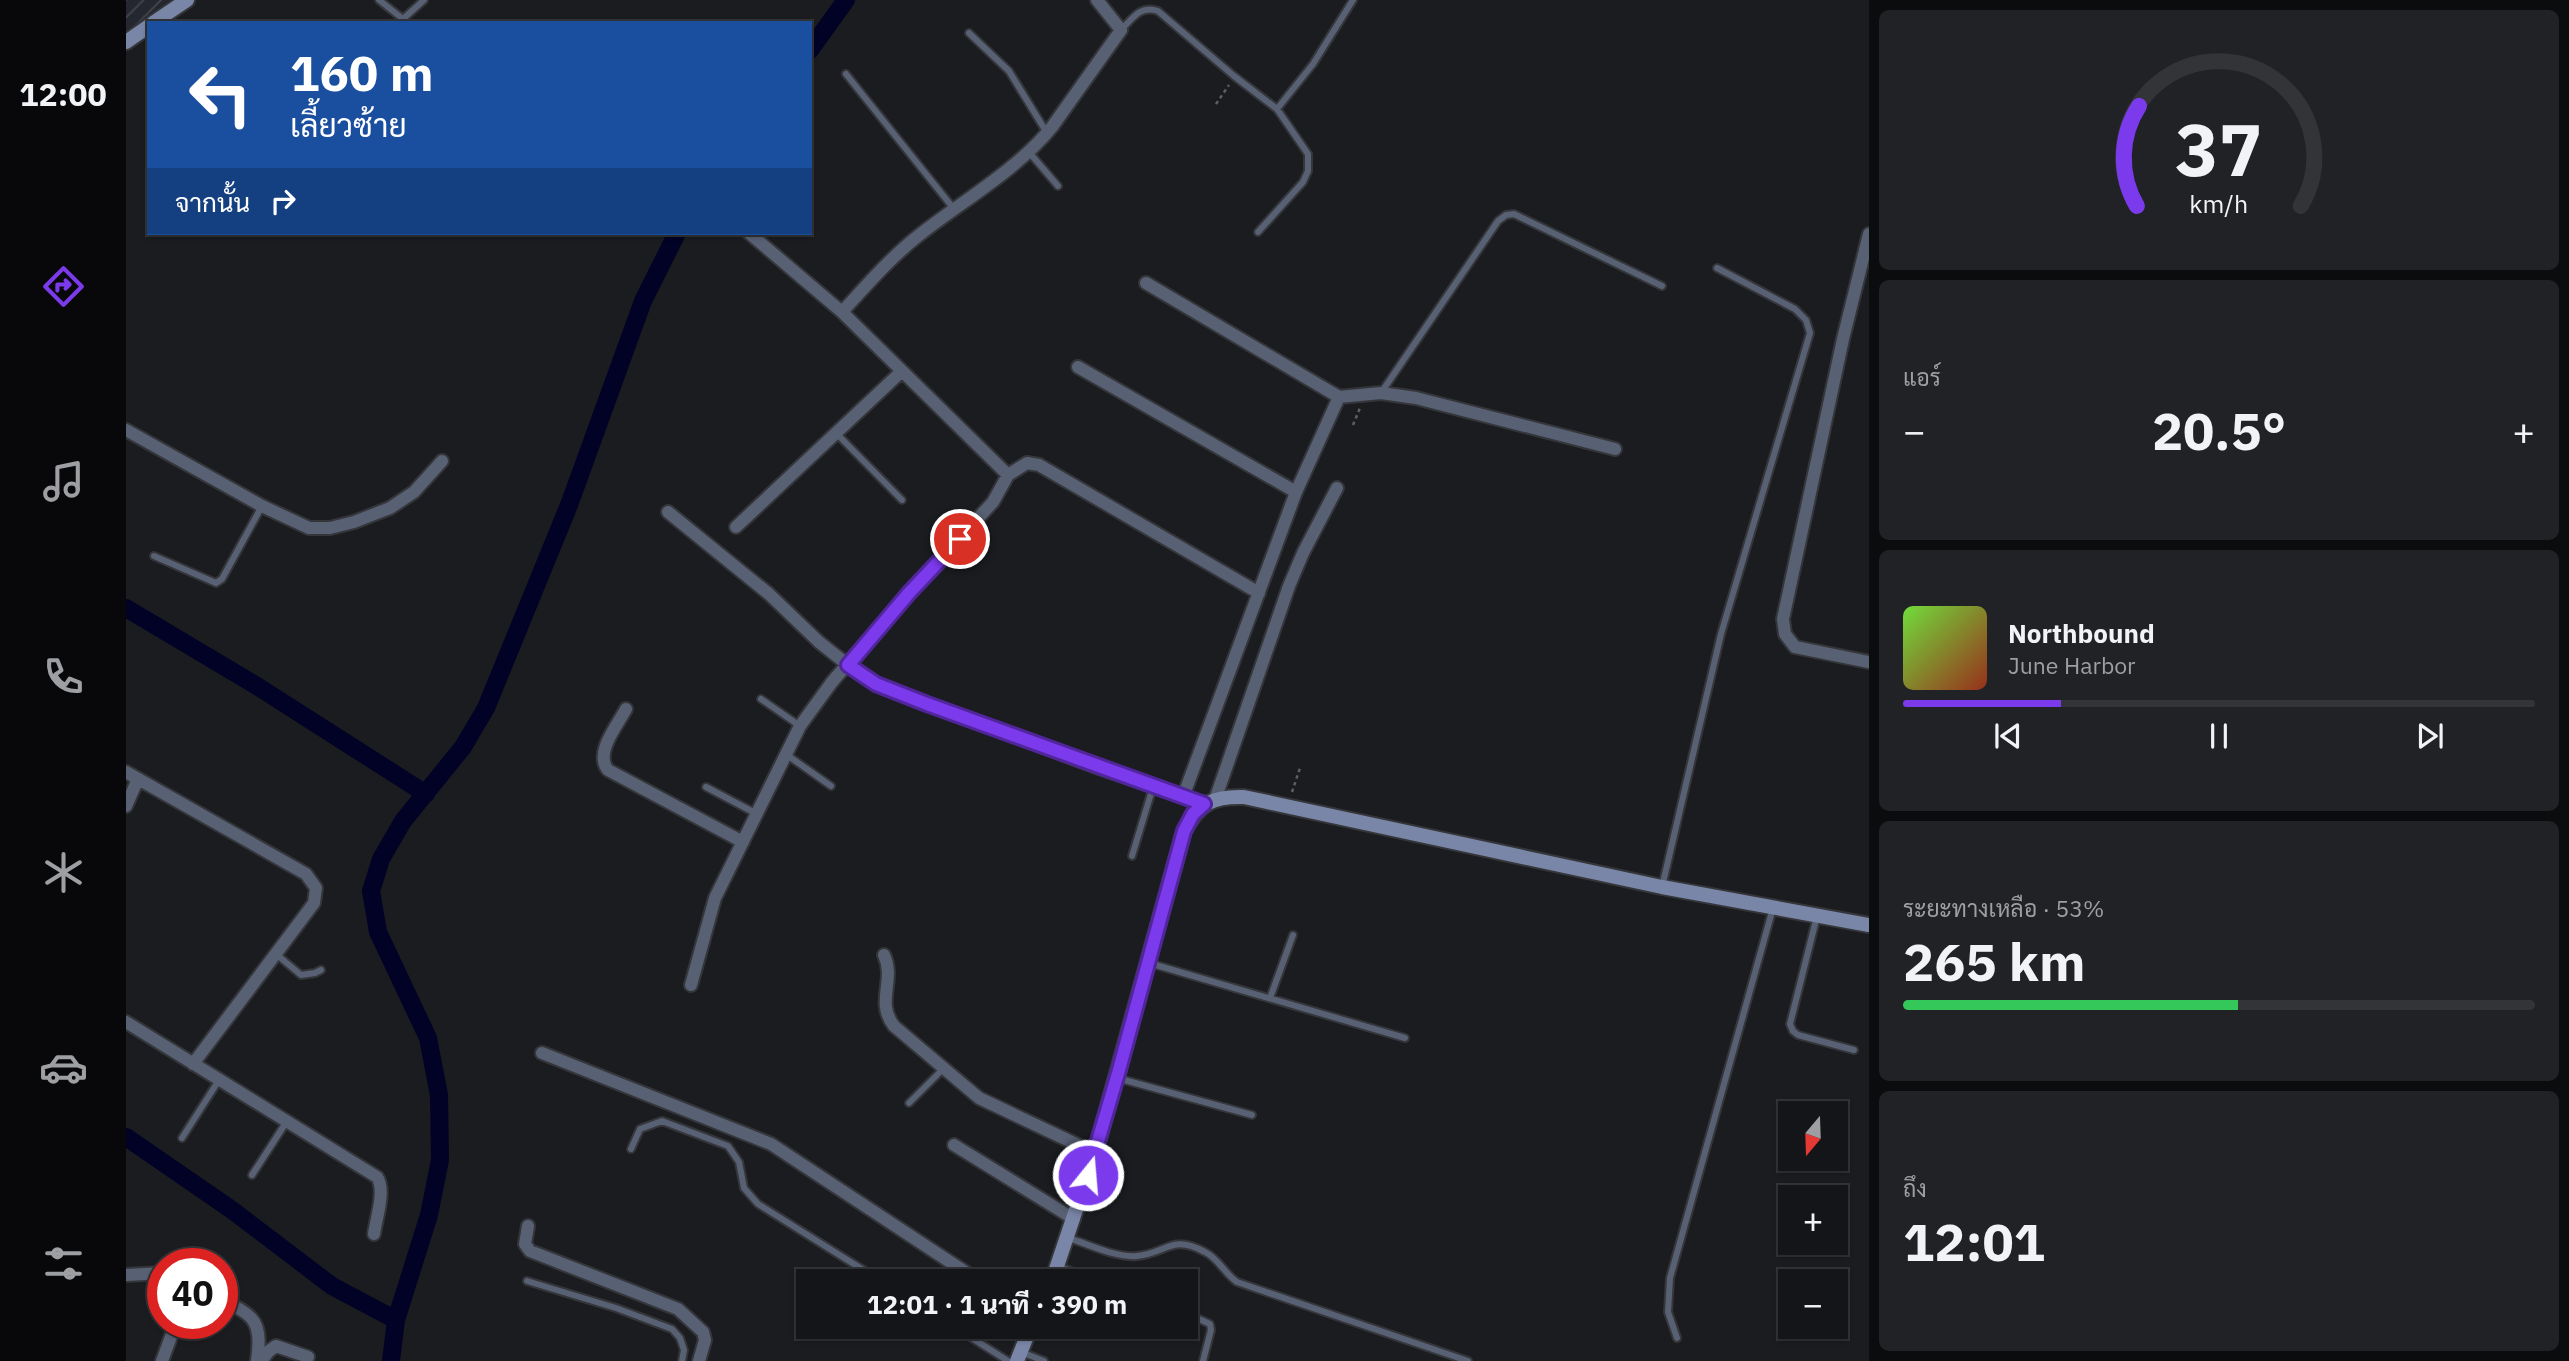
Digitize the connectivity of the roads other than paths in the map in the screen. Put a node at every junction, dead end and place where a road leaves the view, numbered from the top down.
1 (187, 0) edge
2 (379, 0) edge
3 (424, 0) edge
4 (1097, 0) edge
5 (1353, 0) edge
6 (158, 21) edge
7 (406, 21) edge
8 (147, 28) edge
9 (1121, 30) junction
10 (969, 33) dead end
11 (126, 42) edge
12 (846, 74) dead end
13 (1277, 109) junction
14 (1047, 133) junction
15 (1028, 151) junction
16 (1058, 186) dead end
17 (954, 209) junction
18 (1258, 232) dead end
19 (1869, 234) edge
20 (751, 235) edge
21 (1717, 268) dead end
22 (1146, 284) dead end
23 (1662, 286) dead end
24 (842, 313) junction
25 (1079, 367) dead end
26 (902, 371) junction
27 (1381, 393) junction
28 (1339, 397) junction
29 (126, 430) edge
30 (836, 433) junction
31 (1615, 449) dead end
32 (442, 461) dead end
33 (1008, 475) junction
34 (1337, 488) dead end
35 (1296, 492) junction
36 (902, 500) dead end
37 (262, 506) junction
38 (668, 512) dead end
39 (736, 527) dead end
40 (154, 556) dead end
41 (1259, 593) junction
42 (1869, 662) edge
43 (848, 665) junction
44 (761, 699) dead end
45 (626, 709) dead end
46 (800, 726) junction
47 (785, 754) junction
48 (126, 772) edge
49 (138, 779) junction
50 (831, 786) dead end
51 (706, 787) dead end
52 (1153, 787) junction
53 (1183, 797) junction
54 (1210, 802) junction
55 (126, 806) edge
56 (757, 814) junction
57 (743, 842) junction
58 (1132, 856) dead end
59 (1661, 887) junction
60 (1773, 908) junction
61 (1817, 916) junction
62 (1869, 925) edge
63 (1293, 934) dead end
64 (276, 954) junction
65 (884, 955) dead end
66 (1149, 963) junction
67 (321, 970) dead end
68 (691, 985) dead end
69 (1270, 998) junction
70 (126, 1022) edge
71 (1405, 1038) dead end
72 (1854, 1050) dead end
73 (542, 1053) dead end
74 (193, 1064) junction
75 (945, 1067) junction
76 (1117, 1078) junction
77 (219, 1080) junction
78 (909, 1103) dead end
79 (1252, 1115) dead end
80 (287, 1121) junction
81 (182, 1138) dead end
82 (954, 1145) dead end
83 (631, 1149) dead end
84 (1095, 1153) junction
85 (252, 1175) dead end
86 (1074, 1219) junction
87 (528, 1226) dead end
88 (374, 1234) dead end
89 (1067, 1237) junction
90 (1057, 1266) junction
91 (862, 1269) edge
92 (961, 1269) edge
93 (1056, 1269) edge
94 (1065, 1269) edge
95 (147, 1274) edge
96 (126, 1275) edge
97 (527, 1280) dead end
98 (238, 1307) edge
99 (1198, 1318) edge
100 (1677, 1338) dead end
101 (170, 1339) edge
102 (973, 1339) edge
103 (1026, 1339) edge
104 (309, 1357) dead end
105 (1019, 1357) edge
106 (162, 1361) edge
107 (259, 1361) edge
108 (682, 1361) edge
109 (699, 1361) edge
110 (1008, 1361) edge
111 (1044, 1361) edge
112 (1203, 1361) edge
113 (1468, 1361) edge

1 - 6 street
2 - 7 lane
3 - 7 lane
4 - 9 street
5 - 13 lane
8 - 11 street
9 - 13 lane
9 - 14 street
10 - 14 lane
12 - 17 lane
13 - 18 lane
14 - 15 street
15 - 16 lane
15 - 17 street
17 - 24 street
19 - 42 street
20 - 24 street
21 - 59 lane
22 - 28 street
23 - 27 lane
24 - 26 street
25 - 35 street
26 - 30 street
26 - 33 street
27 - 28 street
27 - 31 street
28 - 35 street
29 - 37 street
30 - 36 lane
30 - 39 street
32 - 37 street
33 - 41 street
33 - 43 street
34 - 54 street
35 - 41 street
37 - 40 lane
38 - 43 street
41 - 53 street
43 - 46 street
43 - 52 street
44 - 46 lane
45 - 57 street
46 - 47 street
47 - 50 lane
47 - 56 street
48 - 49 street
49 - 55 street
49 - 64 street
51 - 56 lane
52 - 53 street
52 - 58 lane
53 - 54 street
54 - 59 street
54 - 66 street
56 - 57 street
57 - 68 street
59 - 60 street
60 - 61 street
60 - 100 lane
61 - 62 street
61 - 72 lane
63 - 69 lane
64 - 67 lane
64 - 74 street
65 - 75 street
66 - 69 lane
66 - 76 street
69 - 71 lane
70 - 74 street
73 - 92 street
74 - 77 street
75 - 78 lane
75 - 84 street
76 - 79 lane
76 - 84 street
77 - 80 street
77 - 81 lane
80 - 85 lane
80 - 88 street
82 - 86 street
83 - 91 lane
84 - 86 street
86 - 89 street
87 - 109 street
89 - 90 street
89 - 113 lane
90 - 93 street
90 - 94 lane
95 - 96 street
97 - 108 lane
98 - 107 street
99 - 112 lane
101 - 106 street
102 - 110 lane
103 - 105 street
104 - 107 street
105 - 111 lane

